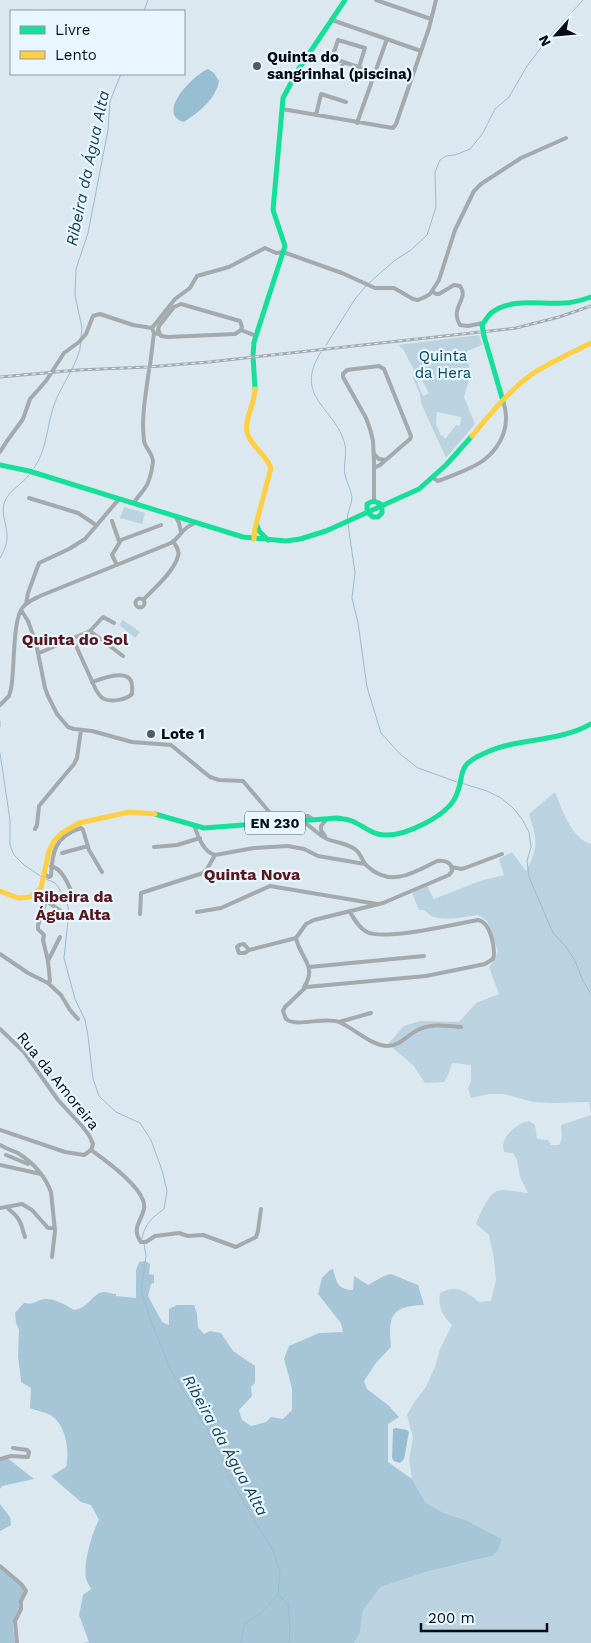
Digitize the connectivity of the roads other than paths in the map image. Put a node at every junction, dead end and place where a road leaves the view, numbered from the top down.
1 (345, 0) edge
2 (376, 0) edge
3 (436, 0) edge
4 (432, 19) junction
5 (332, 20) junction
6 (387, 39) junction
7 (421, 51) junction
8 (343, 62) junction
9 (359, 67) junction
10 (375, 72) junction
11 (338, 79) dead end
12 (346, 102) dead end
13 (282, 109) junction
14 (316, 116) junction
15 (357, 123) junction
16 (566, 138) dead end
17 (283, 252) junction
18 (432, 291) junction
19 (591, 297) edge
20 (483, 324) junction
21 (152, 328) junction
22 (241, 330) junction
23 (154, 334) junction
24 (159, 334) junction
25 (256, 336) junction
26 (591, 343) edge
27 (150, 364) dead end
28 (149, 370) dead end
29 (504, 401) junction
30 (0, 452) edge
31 (374, 453) junction
32 (386, 460) junction
33 (0, 465) edge
34 (374, 468) junction
35 (433, 478) junction
36 (29, 498) dead end
37 (118, 499) junction
38 (374, 500) junction
39 (134, 503) junction
40 (382, 505) junction
41 (367, 512) junction
42 (176, 517) junction
43 (185, 520) junction
44 (112, 521) dead end
45 (196, 523) junction
46 (96, 525) junction
47 (161, 525) dead end
48 (256, 528) junction
49 (182, 529) junction
50 (243, 537) junction
51 (254, 539) junction
52 (268, 540) junction
53 (174, 541) junction
54 (120, 542) junction
55 (117, 565) junction
56 (144, 599) dead end
57 (26, 604) junction
58 (21, 610) junction
59 (114, 623) dead end
60 (90, 631) junction
61 (73, 639) junction
62 (39, 653) junction
63 (123, 656) dead end
64 (92, 682) junction
65 (0, 705) edge
66 (591, 724) edge
67 (81, 730) junction
68 (327, 819) junction
69 (316, 820) junction
70 (302, 821) junction
71 (194, 826) junction
72 (321, 826) junction
73 (34, 829) dead end
74 (317, 831) junction
75 (200, 838) junction
76 (328, 839) junction
77 (88, 846) junction
78 (154, 847) dead end
79 (62, 853) dead end
80 (502, 854) dead end
81 (215, 855) junction
82 (365, 864) junction
83 (51, 866) junction
84 (452, 867) junction
85 (102, 872) dead end
86 (44, 876) junction
87 (0, 891) edge
88 (35, 893) junction
89 (75, 900) dead end
90 (45, 902) junction
91 (379, 904) junction
92 (197, 912) dead end
93 (350, 912) junction
94 (65, 914) dead end
95 (140, 914) dead end
96 (60, 937) dead end
97 (296, 938) junction
98 (249, 950) dead end
99 (0, 954) edge
100 (424, 956) dead end
101 (48, 961) junction
102 (309, 966) junction
103 (48, 983) junction
104 (303, 988) junction
105 (370, 1013) dead end
106 (78, 1018) dead end
107 (339, 1022) junction
108 (460, 1027) dead end
109 (0, 1030) edge
110 (0, 1130) edge
111 (0, 1144) edge
112 (91, 1150) junction
113 (6, 1154) dead end
114 (30, 1164) junction
115 (0, 1165) edge
116 (41, 1174) junction
117 (7, 1207) junction
118 (0, 1208) edge
119 (261, 1209) dead end
120 (55, 1228) junction
121 (25, 1237) dead end
122 (52, 1257) dead end
123 (13, 1448) dead end
124 (0, 1459) edge
125 (0, 1566) edge
126 (17, 1643) edge

1 - 5 main road
2 - 4 street
3 - 4 street
4 - 7 street
5 - 6 street
5 - 13 main road
6 - 7 street
6 - 10 street
7 - 15 street
8 - 9 street
8 - 9 street
8 - 11 street
9 - 10 street
10 - 15 street
12 - 14 street
13 - 14 street
13 - 17 main road
14 - 15 street
16 - 18 street
17 - 18 street
17 - 21 street
17 - 25 main road
18 - 20 street
19 - 20 main road
20 - 29 main road, bridge
21 - 23 street
21 - 30 street
22 - 24 street
22 - 24 street
22 - 25 street
23 - 24 street
23 - 27 street
25 - 48 main road
26 - 29 main road
28 - 39 street
29 - 35 main road
29 - 35 street
31 - 32 street
31 - 32 street
31 - 34 street
32 - 34 street
33 - 37 main road
34 - 38 street
35 - 40 main road
36 - 46 street
37 - 39 main road
37 - 46 street
38 - 40 main road
38 - 41 main road
39 - 42 main road
40 - 41 main road
40 - 41 main road
41 - 52 main road
42 - 43 main road
42 - 49 street
43 - 45 main road
43 - 49 street
44 - 54 street
45 - 49 street
45 - 50 main road
46 - 57 street
47 - 54 street
48 - 50 main road
48 - 51 main road
48 - 52 main road
49 - 53 street
50 - 51 main road
51 - 52 main road
53 - 55 street
53 - 56 street
54 - 55 street
55 - 57 street
57 - 58 street
58 - 62 street
58 - 65 street
59 - 60 street
60 - 61 street
60 - 63 street
61 - 62 street
61 - 64 street
62 - 67 street
64 - 64 street
66 - 68 main road, EN 230
67 - 69 street
67 - 73 street
68 - 69 main road, EN 230
68 - 72 street
69 - 70 main road, EN 230
69 - 72 street
69 - 74 street
70 - 71 main road, EN 230
70 - 74 street
71 - 75 street
71 - 86 main road, EN 230
72 - 76 street
74 - 76 street
75 - 78 street
75 - 81 street
76 - 82 street
77 - 79 street
77 - 83 street
77 - 85 street
80 - 84 street
81 - 82 street
81 - 95 street
82 - 84 street
83 - 86 street
83 - 89 street
84 - 91 street
86 - 88 main road, EN 230
87 - 88 main road
88 - 90 street
90 - 94 street
90 - 101 street
91 - 92 street
91 - 93 street
93 - 97 street
93 - 104 street
96 - 101 street
97 - 98 street
97 - 102 street
99 - 103 street
100 - 102 street
101 - 103 street
102 - 104 street
103 - 106 street
104 - 107 street
105 - 107 street
107 - 108 street
109 - 112 street, Rua da Amoreira
110 - 112 street
111 - 114 street
112 - 119 street
113 - 114 street
114 - 116 street
115 - 116 street
116 - 120 street
117 - 118 street
117 - 120 street
117 - 121 street
120 - 122 street
123 - 124 street
125 - 126 street

